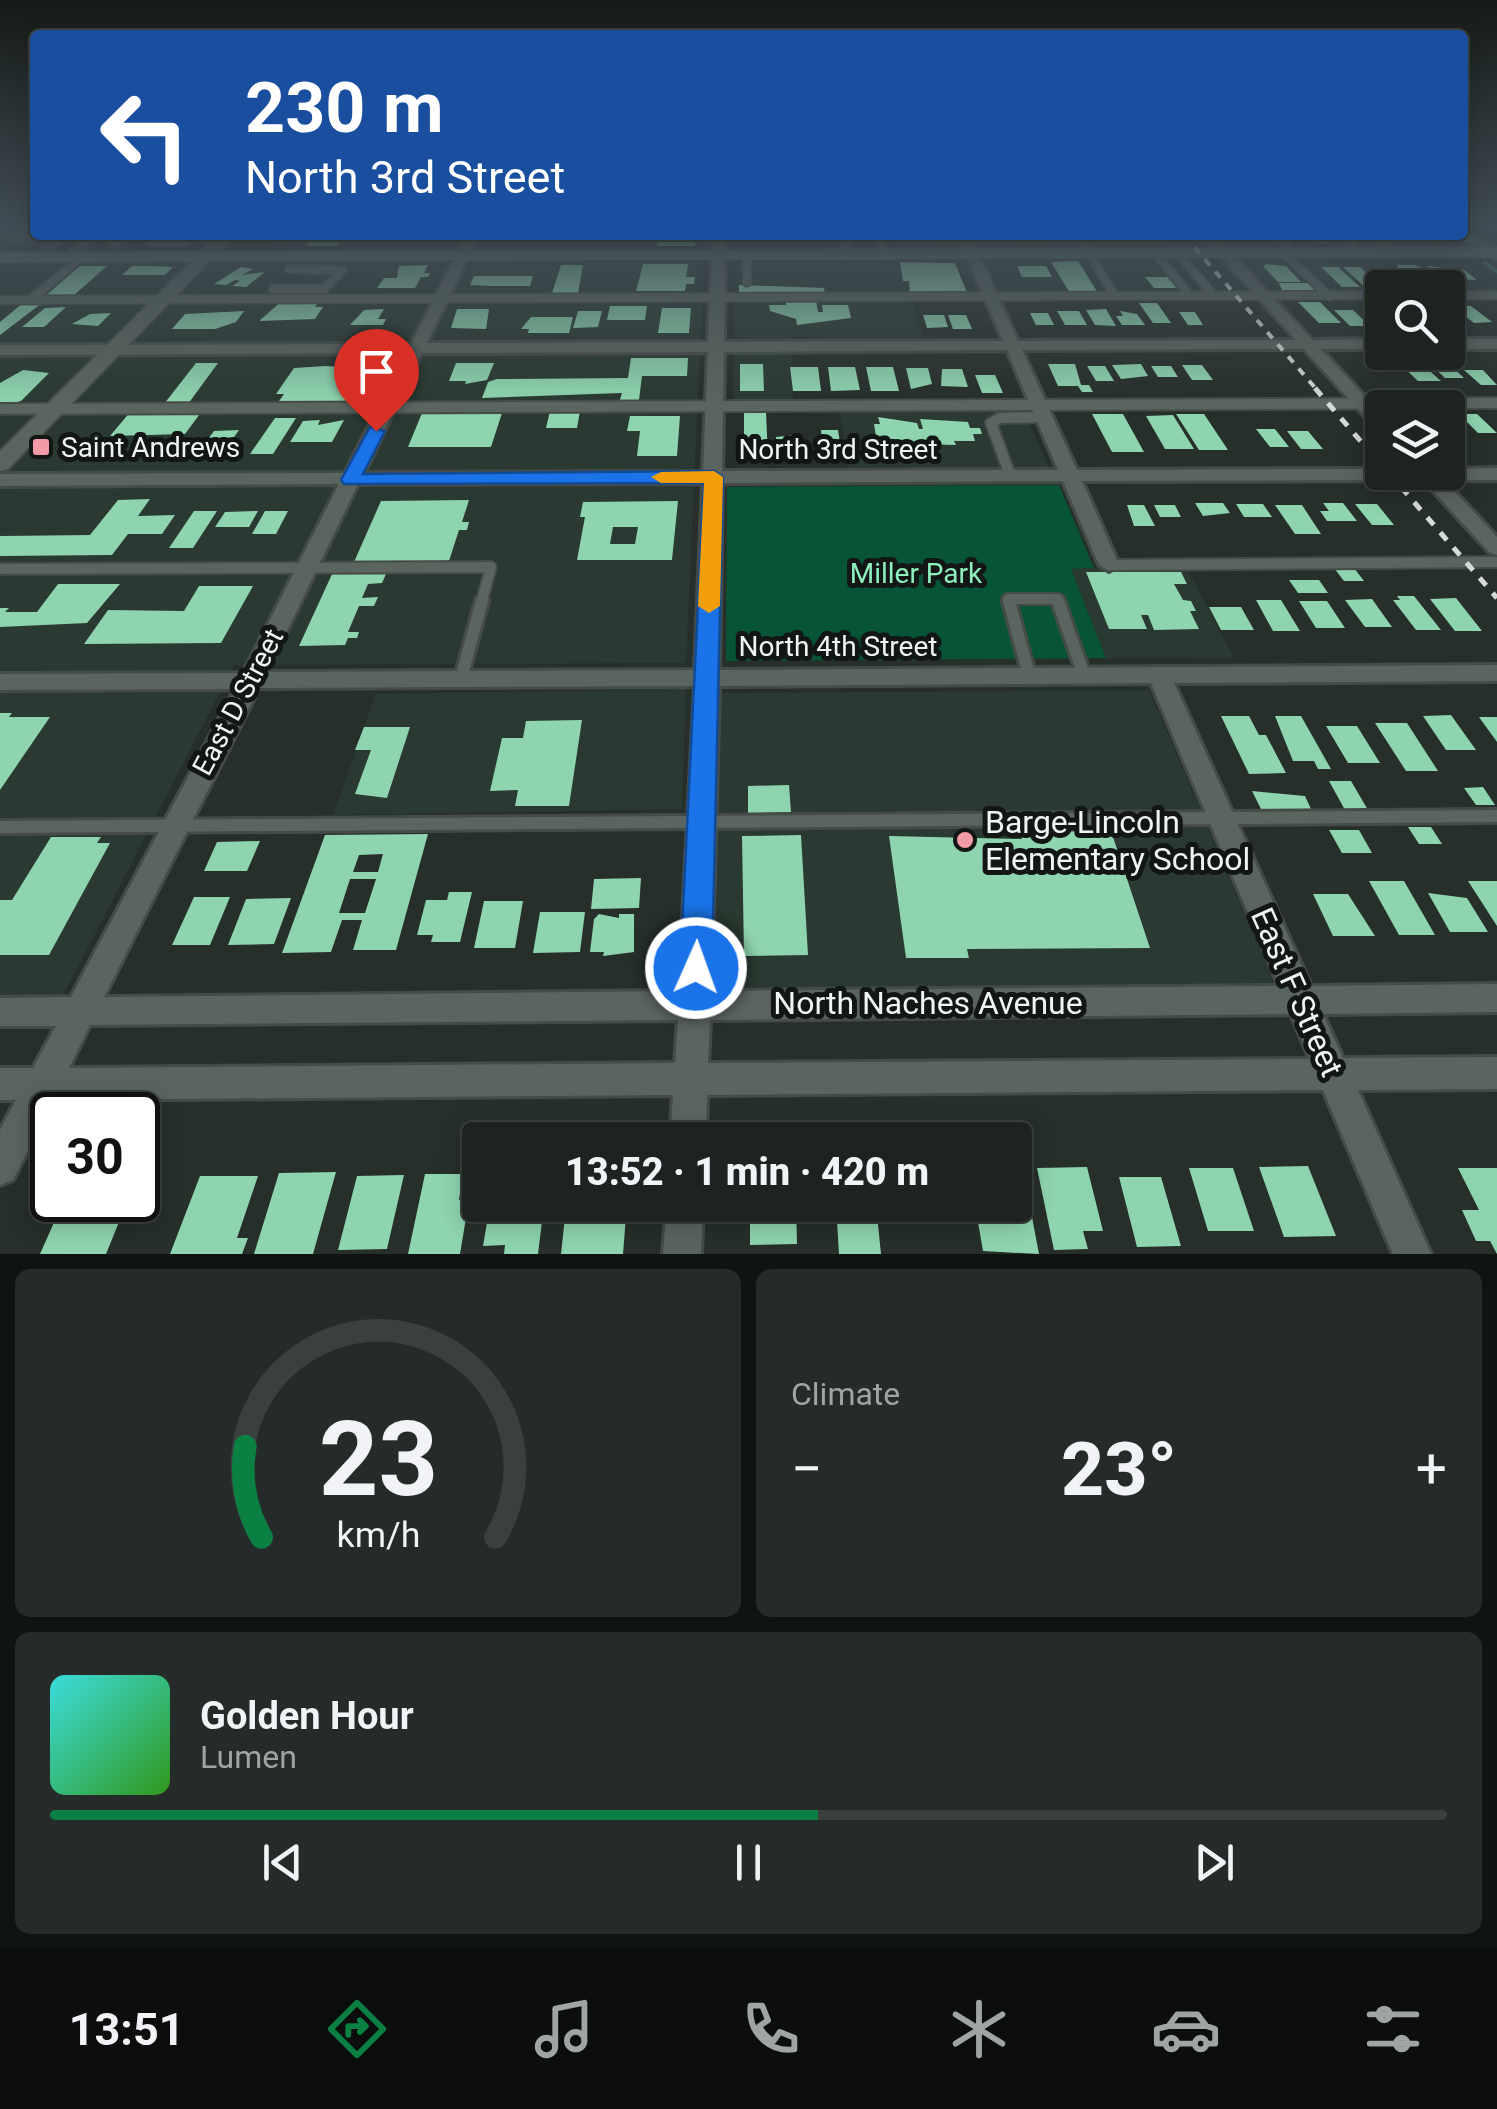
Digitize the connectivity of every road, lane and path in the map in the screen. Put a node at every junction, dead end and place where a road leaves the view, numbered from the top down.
1 (44, 286) edge
2 (177, 286) edge
3 (275, 286) dead end
4 (296, 286) edge
5 (448, 286) edge
6 (718, 286) edge
7 (986, 286) edge
8 (1109, 286) edge
9 (1184, 286) edge
10 (1205, 286) edge
11 (1254, 286) edge
12 (1320, 286) edge
13 (1465, 295) edge
14 (1497, 295) edge
15 (990, 296) junction
16 (1115, 296) junction
17 (1190, 296) junction
18 (1214, 296) junction
19 (1264, 296) junction
20 (1330, 296) junction
21 (1365, 296) edge
22 (718, 297) junction
23 (442, 298) junction
24 (164, 299) junction
25 (0, 300) edge
26 (30, 300) junction
27 (1308, 344) junction
28 (1365, 344) edge
29 (1465, 344) edge
30 (1497, 344) edge
31 (1012, 345) junction
32 (718, 346) junction
33 (418, 347) junction
34 (0, 350) edge
35 (113, 350) junction
36 (1497, 403) edge
37 (1364, 404) junction
38 (714, 405) junction
39 (388, 407) junction
40 (56, 408) junction
41 (0, 409) edge
42 (1041, 411) junction
43 (0, 464) edge
44 (1365, 473) edge
45 (1069, 474) junction
46 (1465, 474) edge
47 (1497, 474) edge
48 (1010, 475) junction
49 (714, 477) junction
50 (0, 480) edge
51 (351, 480) junction
52 (1443, 490) edge
53 (1497, 549) edge
54 (1497, 562) edge
55 (1109, 565) joint
56 (0, 568) edge
57 (308, 568) junction
58 (1497, 673) edge
59 (1084, 675) junction
60 (1160, 675) junction
61 (707, 676) junction
62 (1029, 676) junction
63 (461, 678) junction
64 (252, 679) junction
65 (0, 682) edge
66 (1497, 816) edge
67 (1220, 818) junction
68 (702, 823) junction
69 (172, 827) junction
70 (0, 828) edge
71 (1497, 998) edge
72 (1298, 1000) junction
73 (694, 1004) junction
74 (0, 1012) edge
75 (79, 1012) junction
76 (1497, 1074) edge
77 (1334, 1076) junction
78 (691, 1077) junction
79 (0, 1084) edge
80 (42, 1084) junction
81 (689, 1122) edge
82 (0, 1167) edge
83 (684, 1222) edge
84 (682, 1254) edge
85 (1412, 1254) edge

1 - 26 lane
2 - 24 street
3 - 4 lane
5 - 23 street, East D Street
6 - 22 street
7 - 15 street
8 - 16 lane
9 - 17 lane
10 - 18 lane
11 - 19 street
12 - 20 lane
13 - 14 lane
15 - 16 lane
15 - 22 lane
15 - 31 street
16 - 17 lane
17 - 18 lane
18 - 19 lane
19 - 20 lane
19 - 27 street
20 - 21 lane
22 - 23 lane
22 - 32 street
23 - 24 lane
23 - 33 street, East D Street
24 - 26 lane
24 - 35 street
25 - 26 lane
27 - 28 street
27 - 31 street
27 - 37 street
29 - 30 street
31 - 32 street
31 - 42 street
32 - 33 street
32 - 38 street
33 - 35 street
33 - 39 street, East D Street
34 - 35 street
35 - 40 street
36 - 37 lane
37 - 42 lane
38 - 39 lane
38 - 42 lane
38 - 49 street
39 - 40 lane
39 - 51 street, East D Street
40 - 41 lane
40 - 43 street
42 - 45 street
42 - 48 lane
44 - 45 street, North 3rd Street
45 - 48 street, North 3rd Street
45 - 55 street
46 - 47 street, North 3rd Street
48 - 49 street, North 3rd Street
49 - 51 street, North 3rd Street
49 - 61 street
50 - 51 street, North 3rd Street
51 - 57 street, East D Street
52 - 53 street
54 - 55 lane
56 - 57 lane
57 - 63 lane
57 - 64 street, East D Street
58 - 60 street, North 4th Street
59 - 60 street, North 4th Street
59 - 62 street, North 4th Street
59 - 62 lane
60 - 67 street, East F Street
61 - 62 street, North 4th Street
61 - 63 street, North 4th Street
61 - 68 street
63 - 64 street, North 4th Street
64 - 65 street, North 4th Street
64 - 69 street, East D Street
66 - 67 lane
67 - 68 lane
67 - 72 street, East F Street
68 - 69 lane
68 - 73 street
69 - 70 lane
69 - 75 street, East D Street
71 - 72 street, North Naches Avenue
72 - 73 street, North Naches Avenue
72 - 77 street, East F Street
73 - 75 street, North Naches Avenue
73 - 78 street
74 - 75 street, North Naches Avenue
75 - 80 street, East D Street
76 - 77 street
77 - 78 street
77 - 85 street, East F Street
78 - 80 street
78 - 81 street
79 - 80 street
80 - 82 street, East D Street
83 - 84 street

